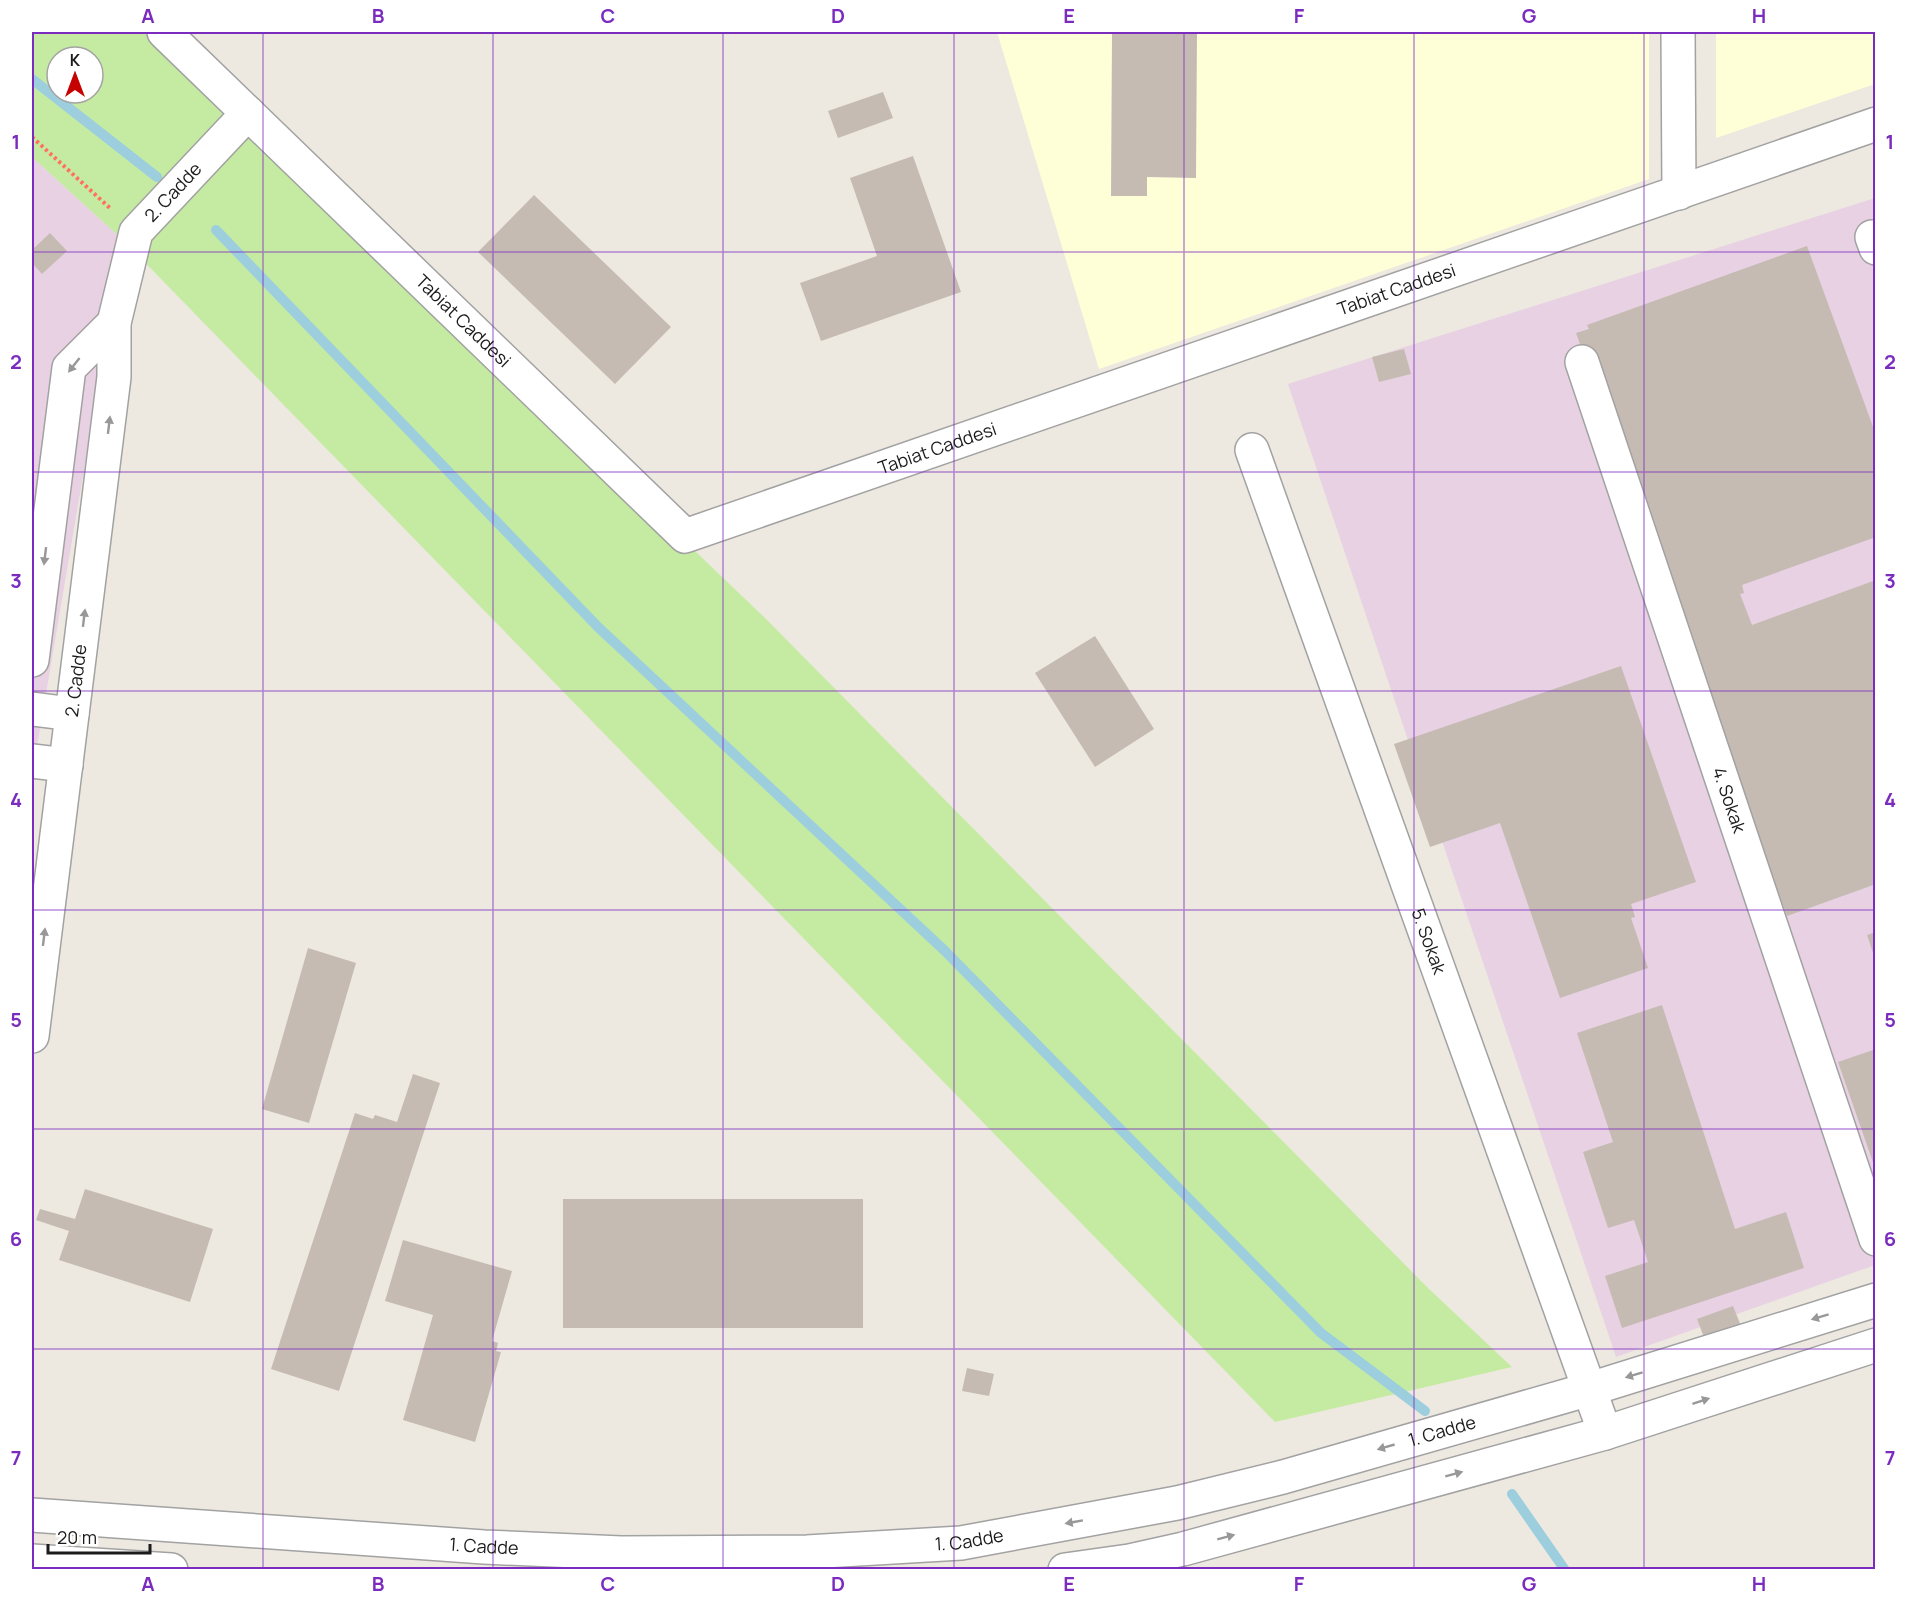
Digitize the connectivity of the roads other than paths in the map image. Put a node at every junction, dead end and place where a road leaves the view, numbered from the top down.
1 (164, 32) edge
2 (1678, 32) edge
3 (248, 113) junction
4 (1875, 124) edge
5 (1679, 193) junction
6 (114, 323) junction
7 (1582, 362) dead end
8 (1252, 450) dead end
9 (32, 660) edge
10 (32, 709) edge
11 (72, 714) junction
12 (32, 761) edge
13 (66, 765) junction
14 (32, 1036) edge
15 (1875, 1239) edge
16 (1875, 1299) edge
17 (1875, 1345) edge
18 (1590, 1389) junction
19 (1605, 1432) junction
20 (1177, 1503) junction
21 (1121, 1514) junction
22 (32, 1515) edge
23 (1184, 1559) edge
24 (32, 1561) edge
25 (1130, 1565) edge
26 (171, 1569) edge
27 (1065, 1569) edge

1 - 3 street, Tabiat Caddesi
2 - 5 street
3 - 5 street, Tabiat Caddesi
3 - 6 street, 2. Cadde
4 - 5 street, Tabiat Caddesi
6 -> 9 street
11 -> 6 street, 2. Cadde
7 - 15 street, 4. Sokak
8 - 18 street, 5. Sokak
10 - 11 street
11 - 13 street, 2. Cadde
12 - 13 street
14 -> 13 street, 2. Cadde
16 -> 18 street, 1. Cadde
19 -> 17 street
18 - 19 street, 5. Sokak
18 -> 20 street, 1. Cadde
23 -> 19 street
20 - 21 street, 1. Cadde
20 - 23 street
21 -> 22 street, 1. Cadde
21 - 25 street
23 - 25 street
24 - 26 street
25 - 27 street

